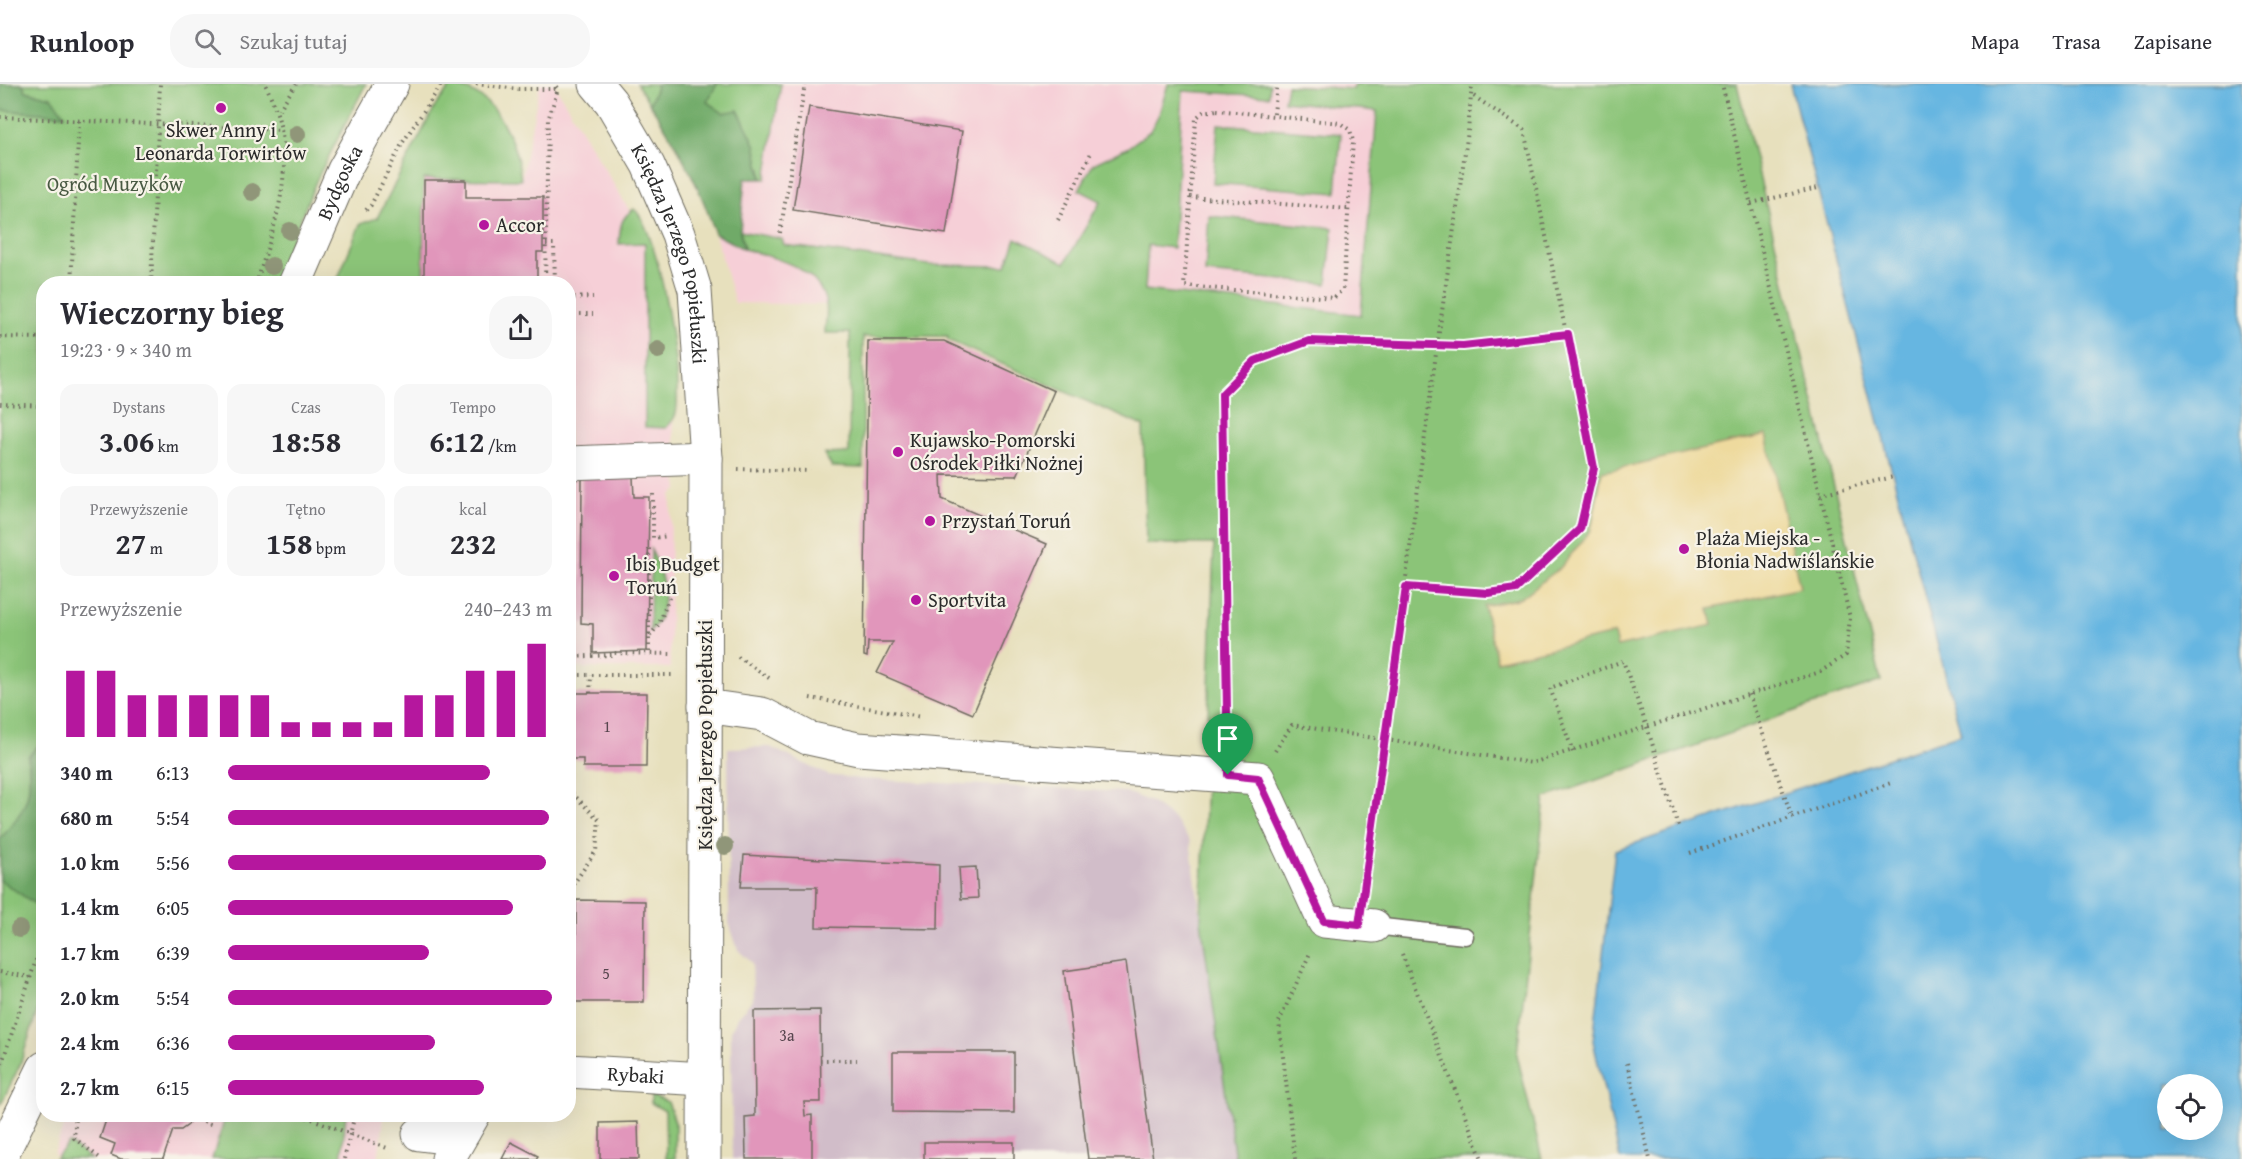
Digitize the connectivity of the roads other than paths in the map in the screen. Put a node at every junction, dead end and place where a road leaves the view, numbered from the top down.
1 (392, 84) edge
2 (596, 84) edge
3 (299, 276) edge
4 (706, 458) junction
5 (576, 463) edge
6 (705, 706) junction
7 (1375, 926) joint
8 (1465, 936) dead end
9 (576, 1071) edge
10 (704, 1079) junction
11 (36, 1084) edge
12 (469, 1123) edge
13 (410, 1139) edge
14 (0, 1158) edge
15 (448, 1159) edge
16 (704, 1159) edge

1 - 3 street, Bydgoska
2 - 4 street, Księdza Jerzego Popiełuszki
4 - 5 street
4 - 6 street, Księdza Jerzego Popiełuszki
6 - 7 street
6 - 10 street, Księdza Jerzego Popiełuszki
7 - 8 lane
9 - 10 street, Rybaki
10 - 16 street, Księdza Jerzego Popiełuszki
11 - 14 street
12 - 13 street
12 - 15 street

